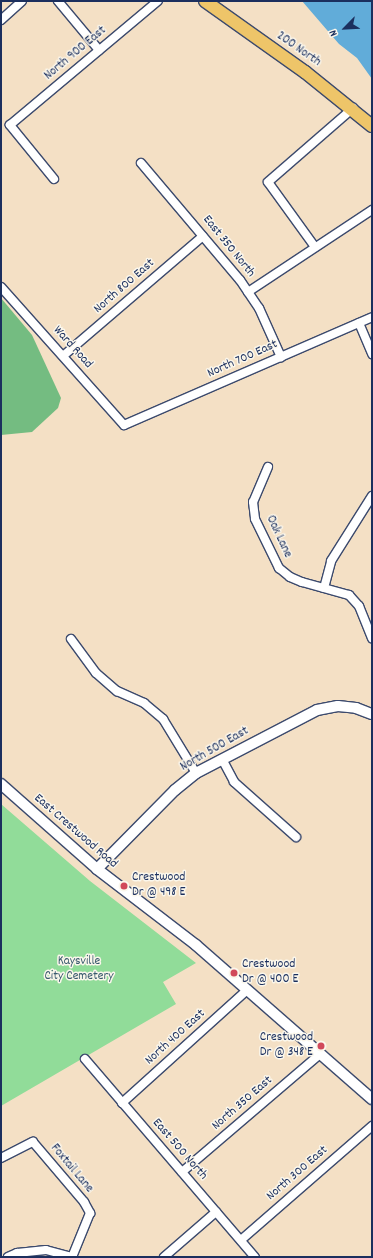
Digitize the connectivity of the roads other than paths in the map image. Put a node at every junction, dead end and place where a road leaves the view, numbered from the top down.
1 (22, 1) edge
2 (58, 1) edge
3 (158, 1) edge
4 (205, 1) edge
5 (1, 20) edge
6 (99, 50) junction
7 (353, 108) junction
8 (372, 126) edge
9 (141, 163) dead end
10 (54, 178) dead end
11 (372, 210) edge
12 (203, 236) junction
13 (315, 247) junction
14 (1, 287) edge
15 (248, 292) junction
16 (372, 317) edge
17 (360, 327) junction
18 (372, 354) edge
19 (63, 356) junction
20 (281, 357) junction
21 (124, 425) joint
22 (268, 467) dead end
23 (372, 496) edge
24 (324, 588) junction
25 (372, 638) edge
26 (71, 639) dead end
27 (372, 714) edge
28 (222, 759) junction
29 (196, 773) junction
30 (1, 784) edge
31 (296, 837) dead end
32 (97, 869) junction
33 (247, 990) junction
34 (320, 1054) junction
35 (85, 1059) dead end
36 (372, 1099) edge
37 (122, 1103) junction
38 (372, 1126) edge
39 (1, 1158) edge
40 (182, 1172) junction
41 (216, 1212) junction
42 (241, 1240) junction
43 (8, 1257) edge
44 (73, 1257) edge
45 (164, 1257) edge
46 (255, 1257) edge

1 - 5 street
2 - 6 street
3 - 6 street, North 900 East
4 - 7 main road, 200 North
6 - 10 street, North 900 East
7 - 8 main road, 200 North
7 - 13 street
9 - 12 street, East 350 North
11 - 13 street
12 - 15 street, East 350 North
12 - 19 street, North 800 East
13 - 15 street
14 - 19 street, Ward Road
15 - 20 street, East 350 North
16 - 17 street, North 700 East
17 - 18 street
17 - 20 street, North 700 East
19 - 21 street, Ward Road
20 - 21 street, North 700 East
22 - 24 street, Oak Lane
23 - 24 street
24 - 25 street, Oak Lane
26 - 29 street
27 - 28 street, North 500 East
28 - 29 street, North 500 East
28 - 31 street
29 - 32 street, North 500 East
30 - 32 street, East Crestwood Road
32 - 33 street, East Crestwood Road
33 - 34 street, East Crestwood Road
33 - 37 street, North 400 East
34 - 36 street, East Crestwood Road
34 - 40 street, North 350 East
35 - 37 street, East 500 North
37 - 40 street, East 500 North
38 - 42 street, North 300 East
39 - 44 street, Foxtail Lane
40 - 41 street, East 500 North
41 - 42 street, East 500 North
41 - 45 street
42 - 46 street, East 500 North
43 - 44 street

